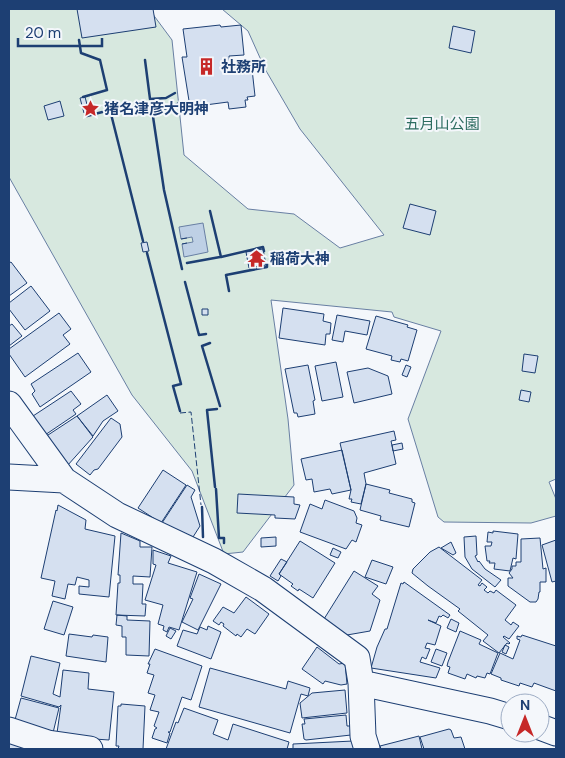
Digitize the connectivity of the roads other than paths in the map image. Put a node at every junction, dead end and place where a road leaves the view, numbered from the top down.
1 (9, 404) edge
2 (9, 477) edge
3 (64, 480) junction
4 (361, 683) junction
5 (500, 714) edge
6 (9, 730) edge
7 (90, 749) edge
8 (367, 749) edge

1 - 3 street
2 - 3 street
3 - 4 street
4 - 5 street
4 - 8 street
6 - 7 street

